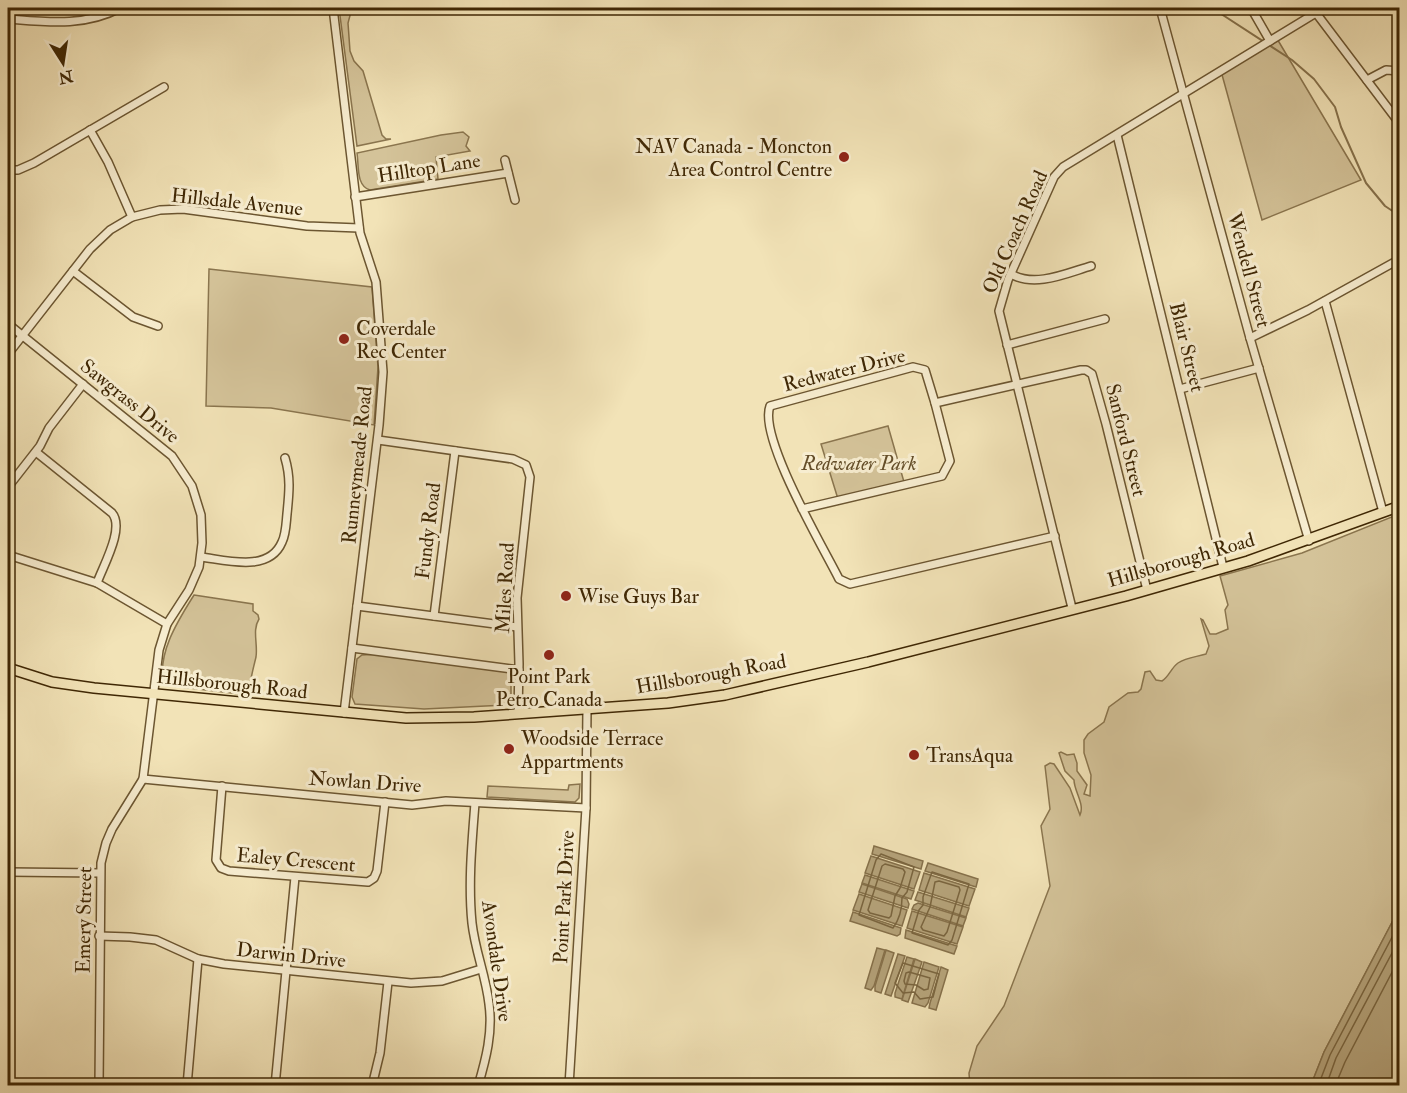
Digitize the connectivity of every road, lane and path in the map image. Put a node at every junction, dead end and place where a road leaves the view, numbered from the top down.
1 (120, 8) edge
2 (333, 8) edge
3 (1160, 8) edge
4 (1251, 8) edge
5 (1324, 8) edge
6 (1316, 13) junction
7 (8, 19) edge
8 (1270, 41) junction
9 (1400, 71) edge
10 (1367, 80) junction
11 (164, 87) dead end
12 (1183, 94) junction
13 (1400, 124) edge
14 (90, 130) junction
15 (1117, 135) junction
16 (505, 160) dead end
17 (8, 170) edge
18 (508, 173) junction
19 (356, 197) junction
20 (516, 200) dead end
21 (132, 217) junction
22 (359, 228) junction
23 (1399, 262) edge
24 (1091, 266) dead end
25 (73, 271) junction
26 (1011, 274) junction
27 (1325, 301) junction
28 (1105, 319) dead end
29 (8, 324) edge
30 (158, 326) dead end
31 (22, 335) junction
32 (1250, 338) junction
33 (1007, 345) junction
34 (8, 354) edge
35 (1259, 368) junction
36 (83, 384) junction
37 (1017, 386) junction
38 (1180, 389) junction
39 (936, 403) junction
40 (378, 440) junction
41 (455, 451) junction
42 (36, 452) junction
43 (285, 458) dead end
44 (8, 487) edge
45 (1400, 506) edge
46 (802, 509) junction
47 (1383, 512) junction
48 (1055, 536) junction
49 (1309, 541) junction
50 (8, 555) edge
51 (201, 557) junction
52 (1223, 567) junction
53 (97, 583) junction
54 (1147, 590) junction
55 (357, 606) junction
56 (1072, 608) junction
57 (434, 616) junction
58 (167, 624) junction
59 (517, 627) junction
60 (352, 648) junction
61 (8, 668) edge
62 (519, 670) junction
63 (155, 694) junction
64 (587, 709) junction
65 (344, 713) junction
66 (518, 714) junction
67 (143, 779) junction
68 (222, 786) junction
69 (385, 802) junction
70 (476, 803) junction
71 (586, 808) junction
72 (8, 872) edge
73 (100, 873) junction
74 (295, 877) junction
75 (99, 936) junction
76 (198, 959) junction
77 (481, 969) junction
78 (286, 971) junction
79 (388, 982) junction
80 (99, 1086) edge
81 (188, 1086) edge
82 (274, 1086) edge
83 (372, 1086) edge
84 (478, 1086) edge
85 (569, 1086) edge

1 - 7 street
2 - 19 street, Runneymeade Road
3 - 12 street, Wendell Street
4 - 8 street
5 - 6 street, Old Coach Road
6 - 8 street, Old Coach Road
6 - 10 street
8 - 12 street, Old Coach Road
9 - 10 street
10 - 13 street
11 - 14 street
12 - 15 street, Old Coach Road
12 - 32 street, Wendell Street
14 - 17 street
14 - 21 street
15 - 26 street, Old Coach Road
15 - 38 street, Blair Street
16 - 18 street
18 - 19 street, Hilltop Lane
18 - 20 street
19 - 22 street, Runneymeade Road
21 - 22 street, Hillsdale Avenue
21 - 25 street, Hillsdale Avenue
22 - 40 street, Runneymeade Road
23 - 27 street
24 - 26 street
25 - 30 street
25 - 31 street, Hillsdale Avenue
26 - 33 street, Old Coach Road
27 - 32 street
27 - 47 street
28 - 33 street
29 - 31 street, Sawgrass Drive
31 - 34 street, Hillsdale Avenue
31 - 36 street, Sawgrass Drive
32 - 35 street, Wendell Street
33 - 37 street, Old Coach Road
35 - 38 street
35 - 49 street, Wendell Street
36 - 42 street
36 - 51 street, Sawgrass Drive
37 - 39 street
37 - 48 street, Old Coach Road
37 - 54 street, Sanford Street
38 - 52 street, Blair Street
39 - 46 street, Redwater Drive
39 - 46 street, Redwater Drive
40 - 41 street
40 - 55 street, Runneymeade Road
41 - 57 street, Fundy Road
41 - 59 street, Miles Road
42 - 44 street
42 - 53 street
43 - 51 street
45 - 47 main road, Hillsborough Road
46 - 48 street, Redwater Drive
47 - 49 main road, Hillsborough Road
48 - 56 street, Old Coach Road
49 - 52 main road, Hillsborough Road
50 - 53 street
51 - 58 street, Sawgrass Drive
52 - 54 main road, Hillsborough Road
53 - 58 street
54 - 56 main road, Hillsborough Road
55 - 57 street
55 - 60 street, Runneymeade Road
56 - 64 main road, Hillsborough Road
57 - 59 street
58 - 63 street, Sawgrass Drive
59 - 62 street, Miles Road
60 - 62 street
60 - 65 street, Runneymeade Road
61 - 63 main road, Hillsborough Road
62 - 66 street, Miles Road
63 - 65 main road, Hillsborough Road
63 - 67 street, Emery Street
64 - 66 main road, Hillsborough Road
64 - 71 street, Point Park Drive
65 - 66 main road, Hillsborough Road
67 - 68 street, Nowlan Drive
67 - 73 street, Emery Street
68 - 69 street, Nowlan Drive
68 - 74 street, Ealey Crescent
69 - 70 street, Nowlan Drive
69 - 74 street, Ealey Crescent
70 - 71 street, Nowlan Drive
70 - 77 street, Avondale Drive
71 - 85 street, Point Park Drive
72 - 73 street
73 - 75 street, Emery Street
74 - 78 street
75 - 76 street, Darwin Drive
75 - 80 street, Emery Street
76 - 78 street, Darwin Drive
76 - 81 street
77 - 79 street, Darwin Drive
77 - 84 street, Avondale Drive
78 - 79 street, Darwin Drive
78 - 82 street
79 - 83 street

